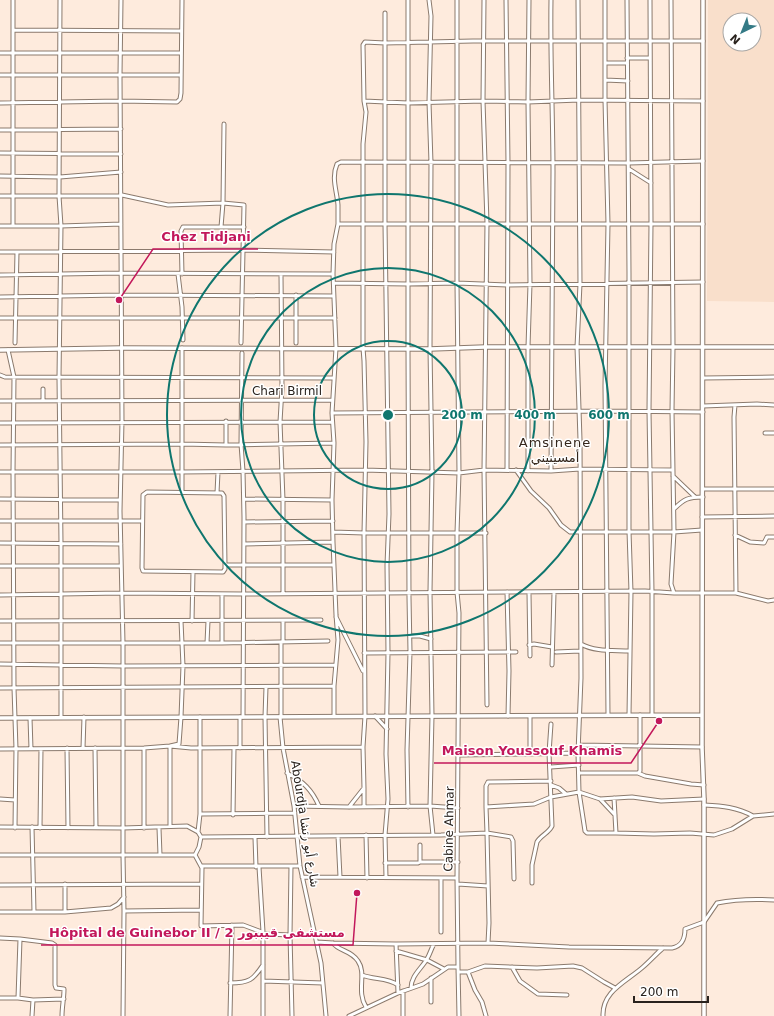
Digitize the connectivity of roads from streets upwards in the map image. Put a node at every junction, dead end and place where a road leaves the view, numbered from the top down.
1 (13, 0) edge
2 (60, 0) edge
3 (121, 0) edge
4 (182, 0) edge
5 (408, 0) edge
6 (429, 0) edge
7 (457, 0) edge
8 (484, 0) edge
9 (506, 0) edge
10 (528, 0) edge
11 (552, 0) edge
12 (578, 0) edge
13 (605, 0) edge
14 (627, 0) edge
15 (650, 0) edge
16 (671, 0) edge
17 (703, 0) edge
18 (385, 13) dead end
19 (13, 30) junction
20 (60, 31) junction
21 (121, 31) junction
22 (181, 31) junction
23 (579, 40) junction
24 (457, 41) junction
25 (506, 41) junction
26 (528, 41) junction
27 (550, 41) junction
28 (605, 41) junction
29 (627, 41) junction
30 (650, 41) junction
31 (703, 41) junction
32 (431, 42) junction
33 (484, 42) junction
34 (671, 42) junction
35 (385, 43) junction
36 (407, 43) junction
37 (0, 53) edge
38 (13, 53) junction
39 (60, 53) junction
40 (120, 53) junction
41 (180, 53) junction
42 (627, 58) junction
43 (650, 58) junction
44 (606, 63) junction
45 (627, 63) junction
46 (0, 75) edge
47 (13, 75) junction
48 (120, 75) junction
49 (181, 75) junction
50 (60, 76) junction
51 (605, 80) junction
52 (628, 81) junction
53 (579, 100) junction
54 (605, 100) junction
55 (120, 101) junction
56 (364, 101) junction
57 (457, 101) junction
58 (483, 101) junction
59 (553, 101) junction
60 (628, 101) junction
61 (650, 101) junction
62 (385, 102) junction
63 (429, 102) junction
64 (507, 102) junction
65 (528, 102) junction
66 (672, 102) junction
67 (703, 102) junction
68 (0, 103) edge
69 (13, 103) junction
70 (60, 103) junction
71 (408, 103) junction
72 (224, 124) dead end
73 (121, 128) junction
74 (0, 130) edge
75 (13, 130) junction
76 (60, 130) junction
77 (0, 152) edge
78 (13, 152) junction
79 (60, 152) junction
80 (121, 154) junction
81 (703, 161) junction
82 (363, 162) junction
83 (385, 162) junction
84 (407, 162) junction
85 (458, 162) junction
86 (553, 162) junction
87 (651, 162) junction
88 (672, 162) junction
89 (431, 163) junction
90 (486, 163) junction
91 (508, 163) junction
92 (529, 163) junction
93 (580, 163) junction
94 (607, 163) junction
95 (629, 164) junction
96 (629, 168) junction
97 (121, 172) junction
98 (0, 176) edge
99 (14, 176) junction
100 (60, 177) junction
101 (651, 183) junction
102 (0, 196) edge
103 (13, 196) junction
104 (60, 196) junction
105 (121, 196) junction
106 (223, 203) junction
107 (362, 223) junction
108 (508, 223) junction
109 (628, 223) junction
110 (121, 224) junction
111 (338, 224) junction
112 (385, 224) junction
113 (407, 224) junction
114 (430, 224) junction
115 (487, 224) junction
116 (530, 224) junction
117 (580, 224) junction
118 (608, 224) junction
119 (651, 224) junction
120 (673, 224) junction
121 (703, 224) junction
122 (458, 225) junction
123 (552, 225) junction
124 (0, 226) edge
125 (13, 226) junction
126 (61, 226) junction
127 (221, 227) junction
128 (244, 227) junction
129 (242, 250) junction
130 (60, 251) junction
131 (121, 251) junction
132 (182, 251) junction
133 (0, 252) edge
134 (17, 252) junction
135 (334, 252) junction
136 (121, 273) junction
137 (180, 274) junction
138 (242, 274) junction
139 (281, 274) junction
140 (333, 274) junction
141 (0, 275) edge
142 (15, 275) junction
143 (61, 275) junction
144 (672, 282) junction
145 (703, 282) junction
146 (334, 283) junction
147 (430, 283) junction
148 (457, 283) junction
149 (607, 283) junction
150 (650, 283) junction
151 (363, 284) junction
152 (385, 284) junction
153 (408, 284) junction
154 (486, 284) junction
155 (530, 284) junction
156 (552, 284) junction
157 (580, 284) junction
158 (629, 284) junction
159 (507, 285) junction
160 (121, 295) junction
161 (181, 295) junction
162 (281, 295) junction
163 (61, 296) junction
164 (242, 296) junction
165 (296, 296) junction
166 (334, 296) junction
167 (0, 297) edge
168 (16, 297) junction
169 (0, 318) edge
170 (60, 318) junction
171 (121, 318) junction
172 (242, 318) junction
173 (281, 318) junction
174 (296, 318) junction
175 (335, 318) junction
176 (16, 319) junction
177 (183, 319) junction
178 (183, 340) dead end
179 (296, 342) dead end
180 (15, 343) dead end
181 (241, 343) dead end
182 (485, 347) junction
183 (507, 347) junction
184 (528, 347) junction
185 (551, 347) junction
186 (577, 347) junction
187 (606, 347) junction
188 (629, 347) junction
189 (651, 347) junction
190 (673, 347) junction
191 (703, 347) junction
192 (774, 347) edge
193 (121, 348) junction
194 (182, 348) junction
195 (281, 348) junction
196 (336, 348) junction
197 (363, 348) junction
198 (386, 348) junction
199 (408, 348) junction
200 (458, 348) junction
201 (60, 349) junction
202 (430, 349) junction
203 (0, 350) edge
204 (8, 350) junction
205 (242, 353) dead end
206 (0, 375) edge
207 (14, 377) junction
208 (242, 377) junction
209 (774, 377) edge
210 (59, 378) junction
211 (121, 378) junction
212 (181, 378) junction
213 (282, 378) junction
214 (334, 378) junction
215 (703, 378) junction
216 (43, 389) dead end
217 (60, 400) junction
218 (121, 400) junction
219 (182, 400) junction
220 (242, 400) junction
221 (282, 400) junction
222 (332, 400) junction
223 (0, 401) edge
224 (15, 401) junction
225 (43, 401) junction
226 (735, 404) junction
227 (774, 405) edge
228 (703, 406) junction
229 (485, 411) junction
230 (507, 411) junction
231 (528, 411) junction
232 (551, 411) junction
233 (579, 411) junction
234 (606, 411) junction
235 (628, 411) junction
236 (649, 411) junction
237 (672, 411) junction
238 (365, 412) junction
239 (387, 412) junction
240 (409, 412) junction
241 (431, 412) junction
242 (459, 412) junction
243 (702, 412) junction
244 (332, 413) junction
245 (122, 421) junction
246 (13, 422) junction
247 (59, 422) junction
248 (182, 422) junction
249 (226, 422) junction
250 (242, 422) junction
251 (280, 422) junction
252 (332, 422) junction
253 (0, 423) edge
254 (765, 433) dead end
255 (774, 433) edge
256 (334, 443) junction
257 (14, 444) junction
258 (60, 444) junction
259 (121, 444) junction
260 (182, 444) junction
261 (241, 444) junction
262 (282, 444) junction
263 (0, 445) edge
264 (226, 445) junction
265 (580, 469) junction
266 (333, 470) junction
267 (365, 470) junction
268 (484, 470) junction
269 (506, 470) junction
270 (516, 470) junction
271 (606, 470) junction
272 (673, 470) junction
273 (121, 471) junction
274 (244, 471) junction
275 (282, 471) junction
276 (388, 471) junction
277 (409, 471) junction
278 (528, 471) junction
279 (551, 471) junction
280 (628, 471) junction
281 (651, 471) junction
282 (0, 472) edge
283 (13, 472) junction
284 (60, 472) junction
285 (181, 472) junction
286 (218, 472) junction
287 (432, 472) junction
288 (459, 473) junction
289 (673, 476) junction
290 (702, 489) junction
291 (774, 489) edge
292 (735, 490) junction
293 (182, 493) junction
294 (217, 493) junction
295 (695, 497) junction
296 (702, 497) junction
297 (0, 499) edge
298 (14, 499) junction
299 (61, 499) junction
300 (244, 499) junction
301 (120, 500) junction
302 (283, 500) junction
303 (332, 500) junction
304 (674, 510) junction
305 (774, 516) edge
306 (702, 517) junction
307 (735, 517) junction
308 (120, 521) junction
309 (142, 521) junction
310 (333, 521) junction
311 (0, 522) edge
312 (14, 522) junction
313 (61, 522) junction
314 (244, 522) junction
315 (283, 522) junction
316 (702, 530) junction
317 (607, 531) junction
318 (629, 531) junction
319 (651, 531) junction
320 (333, 532) junction
321 (409, 532) junction
322 (431, 532) junction
323 (580, 532) junction
324 (674, 532) junction
325 (364, 533) junction
326 (388, 533) junction
327 (457, 533) junction
328 (486, 533) junction
329 (735, 535) junction
330 (774, 537) edge
331 (333, 542) junction
332 (0, 543) edge
333 (14, 543) junction
334 (61, 543) junction
335 (121, 544) junction
336 (244, 544) junction
337 (283, 544) junction
338 (225, 565) junction
339 (244, 565) junction
340 (283, 565) junction
341 (334, 565) junction
342 (0, 566) edge
343 (14, 566) junction
344 (61, 566) junction
345 (121, 566) junction
346 (193, 572) junction
347 (121, 592) junction
348 (335, 592) junction
349 (387, 592) junction
350 (409, 592) junction
351 (430, 592) junction
352 (457, 592) junction
353 (486, 592) junction
354 (508, 592) junction
355 (608, 592) junction
356 (630, 592) junction
357 (652, 592) junction
358 (736, 592) junction
359 (193, 593) junction
360 (283, 593) junction
361 (364, 593) junction
362 (512, 593) junction
363 (529, 593) junction
364 (554, 593) junction
365 (581, 593) junction
366 (674, 593) junction
367 (702, 593) junction
368 (14, 594) junction
369 (61, 594) junction
370 (222, 594) junction
371 (244, 594) junction
372 (0, 595) edge
373 (774, 600) edge
374 (336, 616) junction
375 (321, 620) dead end
376 (0, 621) edge
377 (14, 621) junction
378 (62, 621) junction
379 (122, 621) junction
380 (181, 621) junction
381 (192, 621) junction
382 (208, 621) junction
383 (222, 621) junction
384 (245, 621) junction
385 (283, 621) junction
386 (410, 636) junction
387 (431, 639) junction
388 (328, 641) dead end
389 (0, 642) edge
390 (62, 642) junction
391 (182, 642) junction
392 (244, 642) junction
393 (282, 642) junction
394 (14, 643) junction
395 (123, 643) junction
396 (207, 643) junction
397 (222, 643) junction
398 (580, 644) junction
399 (529, 645) junction
400 (552, 646) junction
401 (607, 649) junction
402 (486, 651) junction
403 (580, 651) junction
404 (630, 651) junction
405 (410, 652) junction
406 (431, 652) junction
407 (509, 652) junction
408 (516, 652) dead end
409 (556, 652) dead end
410 (364, 653) junction
411 (388, 653) junction
412 (459, 653) junction
413 (530, 656) dead end
414 (0, 664) edge
415 (14, 664) junction
416 (62, 664) junction
417 (282, 664) junction
418 (244, 665) junction
419 (336, 665) junction
420 (552, 665) dead end
421 (123, 666) junction
422 (183, 666) junction
423 (365, 676) junction
424 (122, 686) junction
425 (334, 686) junction
426 (61, 687) junction
427 (182, 687) junction
428 (244, 687) junction
429 (266, 687) junction
430 (282, 687) junction
431 (0, 688) edge
432 (14, 688) junction
433 (487, 705) dead end
434 (580, 715) junction
435 (608, 715) junction
436 (629, 715) junction
437 (640, 715) junction
438 (652, 715) junction
439 (702, 715) junction
440 (334, 716) junction
441 (365, 716) junction
442 (375, 716) junction
443 (387, 716) junction
444 (409, 716) junction
445 (432, 716) junction
446 (458, 716) junction
447 (508, 716) junction
448 (530, 716) junction
449 (84, 717) junction
450 (122, 717) junction
451 (181, 717) junction
452 (200, 717) junction
453 (242, 717) junction
454 (265, 717) junction
455 (280, 717) junction
456 (0, 718) edge
457 (15, 718) junction
458 (30, 718) junction
459 (61, 718) junction
460 (551, 724) dead end
461 (387, 729) junction
462 (579, 745) junction
463 (170, 746) junction
464 (266, 747) junction
465 (363, 747) junction
466 (639, 747) junction
467 (702, 747) junction
468 (40, 748) junction
469 (67, 748) junction
470 (83, 748) junction
471 (94, 748) junction
472 (123, 748) junction
473 (144, 748) junction
474 (200, 748) junction
475 (234, 748) junction
476 (240, 748) junction
477 (283, 748) junction
478 (0, 749) edge
479 (16, 749) junction
480 (31, 749) junction
481 (530, 753) junction
482 (549, 753) junction
483 (578, 753) junction
484 (459, 755) junction
485 (579, 765) junction
486 (551, 767) dead end
487 (288, 773) junction
488 (579, 773) junction
489 (638, 773) junction
490 (551, 783) junction
491 (704, 785) junction
492 (364, 788) junction
493 (579, 792) junction
494 (566, 794) junction
495 (551, 797) junction
496 (614, 798) junction
497 (0, 799) edge
498 (600, 799) junction
499 (704, 799) junction
500 (15, 800) junction
501 (704, 805) junction
502 (294, 806) junction
503 (319, 806) junction
504 (408, 806) junction
505 (430, 806) junction
506 (349, 807) junction
507 (364, 807) junction
508 (387, 807) junction
509 (486, 807) junction
510 (458, 808) junction
511 (295, 813) junction
512 (200, 814) junction
513 (266, 814) junction
514 (774, 814) edge
515 (233, 815) junction
516 (615, 815) junction
517 (753, 816) junction
518 (170, 826) junction
519 (0, 827) edge
520 (32, 827) junction
521 (15, 828) junction
522 (40, 828) junction
523 (68, 828) junction
524 (96, 828) junction
525 (123, 828) junction
526 (144, 828) junction
527 (159, 828) junction
528 (198, 832) junction
529 (487, 833) junction
530 (616, 833) junction
531 (458, 834) junction
532 (704, 834) junction
533 (366, 835) junction
534 (385, 835) junction
535 (433, 835) junction
536 (296, 836) junction
537 (338, 836) junction
538 (201, 837) junction
539 (267, 837) junction
540 (255, 838) junction
541 (420, 845) dead end
542 (0, 855) edge
543 (33, 855) junction
544 (123, 855) junction
545 (160, 855) junction
546 (195, 855) junction
547 (420, 862) junction
548 (458, 862) junction
549 (385, 863) junction
550 (201, 866) junction
551 (291, 866) junction
552 (300, 866) junction
553 (258, 867) junction
554 (302, 877) junction
555 (340, 877) junction
556 (367, 878) junction
557 (386, 878) junction
558 (441, 878) junction
559 (457, 878) junction
560 (514, 879) dead end
561 (123, 883) junction
562 (532, 883) dead end
563 (0, 884) edge
564 (33, 884) junction
565 (65, 884) junction
566 (201, 884) junction
567 (458, 884) junction
568 (488, 886) junction
569 (124, 897) junction
570 (774, 900) edge
571 (200, 910) junction
572 (124, 911) junction
573 (0, 912) edge
574 (34, 912) junction
575 (65, 912) junction
576 (704, 922) junction
577 (232, 925) junction
578 (263, 932) junction
579 (441, 932) dead end
580 (290, 935) junction
581 (0, 938) edge
582 (20, 939) junction
583 (316, 942) junction
584 (333, 943) junction
585 (458, 943) junction
586 (488, 943) junction
587 (396, 944) junction
588 (434, 944) junction
589 (663, 948) junction
590 (396, 951) junction
591 (427, 960) junction
592 (263, 964) junction
593 (458, 967) junction
594 (512, 967) junction
595 (444, 969) junction
596 (458, 972) junction
597 (468, 972) junction
598 (362, 975) junction
599 (431, 978) junction
600 (263, 981) junction
601 (291, 981) junction
602 (230, 983) junction
603 (323, 983) junction
604 (398, 985) junction
605 (411, 988) junction
606 (615, 988) junction
607 (403, 991) junction
608 (398, 993) junction
609 (567, 995) dead end
610 (0, 998) edge
611 (18, 998) junction
612 (64, 999) junction
613 (33, 1000) junction
614 (431, 1002) dead end
615 (366, 1007) junction
616 (32, 1016) edge
617 (62, 1016) edge
618 (123, 1016) edge
619 (230, 1016) edge
620 (263, 1016) edge
621 (292, 1016) edge
622 (326, 1016) edge
623 (349, 1016) edge
624 (403, 1016) edge
625 (459, 1016) edge
626 (486, 1016) edge
627 (603, 1016) edge
628 (704, 1016) edge

1 - 19 street
2 - 20 street
3 - 21 street
4 - 22 street
5 - 36 street
6 - 32 street
7 - 24 street, Cabine Ahmar
8 - 33 street
9 - 25 street
10 - 26 street
11 - 27 street
12 - 23 street
13 - 28 street
14 - 29 street
15 - 30 street
16 - 34 street
17 - 31 street
18 - 35 street
19 - 20 street
19 - 38 street
20 - 21 street
20 - 39 street
21 - 22 street
21 - 40 street
22 - 41 street
23 - 27 street
23 - 28 street
23 - 53 street
24 - 32 street
24 - 33 street
24 - 57 street, Cabine Ahmar
25 - 26 street
25 - 33 street
25 - 64 street
26 - 27 street
26 - 65 street
27 - 59 street
28 - 29 street
28 - 44 street
29 - 30 street
29 - 42 street
30 - 34 street
30 - 43 street
31 - 34 street
31 - 67 street
32 - 36 street
32 - 63 street
33 - 58 street
34 - 66 street
35 - 36 street
35 - 56 street
35 - 62 street
36 - 71 street
37 - 38 street
38 - 39 street
38 - 47 street
39 - 40 street
39 - 50 street
40 - 41 street
40 - 48 street
41 - 49 street
42 - 43 street
42 - 45 street
43 - 61 street
44 - 45 street
44 - 51 street
45 - 52 street
46 - 47 street
47 - 50 street
47 - 69 street
48 - 49 street
48 - 50 street
48 - 55 street
49 - 55 street
50 - 70 street
51 - 52 street
51 - 54 street
52 - 60 street
53 - 54 street
53 - 59 street
53 - 93 street
54 - 60 street
54 - 94 street
55 - 70 street
55 - 73 street
56 - 62 street
56 - 82 street
57 - 58 street
57 - 63 street
57 - 85 street, Cabine Ahmar
58 - 64 street
58 - 90 street
59 - 65 street
59 - 86 street
60 - 61 street
60 - 95 street
61 - 66 street
61 - 87 street
62 - 71 street
62 - 83 street
63 - 71 street
63 - 89 street
64 - 65 street
64 - 91 street
65 - 92 street
66 - 67 street
66 - 88 street
67 - 81 street
68 - 69 street
69 - 70 street
69 - 75 street
70 - 76 street
71 - 84 street
72 - 106 street
73 - 76 street
73 - 80 street
74 - 75 street
75 - 76 street
75 - 78 street
76 - 79 street
77 - 78 street
78 - 79 street
78 - 99 street
79 - 80 street
79 - 100 street
80 - 97 street
81 - 88 street
81 - 121 street
82 - 83 street
82 - 107 street
82 - 111 street
83 - 84 street
83 - 112 street
84 - 89 street
84 - 113 street
85 - 89 street
85 - 90 street
85 - 122 street, Cabine Ahmar
86 - 92 street
86 - 93 street
86 - 123 street
87 - 88 street
87 - 95 street
87 - 101 street
88 - 120 street
89 - 114 street
90 - 91 street
90 - 115 street
91 - 92 street
91 - 108 street
92 - 116 street
93 - 94 street
93 - 117 street
94 - 95 street
94 - 118 street
95 - 96 street
96 - 101 street
96 - 109 street
97 - 100 street
97 - 105 street
98 - 99 street
99 - 100 street
99 - 103 street
100 - 104 street
101 - 119 street
102 - 103 street
103 - 104 street
103 - 125 street
104 - 105 street
104 - 126 street
105 - 106 street
105 - 110 street
106 - 127 street
106 - 128 street
107 - 111 street
107 - 112 street
107 - 151 street
108 - 115 street
108 - 116 street
108 - 159 street
109 - 118 street
109 - 119 street
109 - 158 street
110 - 126 street
110 - 131 street
111 - 135 street
112 - 113 street
112 - 152 street
113 - 114 street
113 - 153 street
114 - 122 street
114 - 147 street
115 - 122 street
115 - 154 street
116 - 123 street
116 - 155 street
117 - 118 street
117 - 123 street
117 - 157 street
118 - 149 street
119 - 120 street
119 - 150 street
120 - 121 street
120 - 144 street
121 - 145 street
122 - 148 street, Cabine Ahmar
123 - 156 street
124 - 125 street
125 - 126 street
126 - 130 street
127 - 128 street
127 - 132 street
128 - 129 street
129 - 132 street
129 - 135 street
129 - 138 street
130 - 131 street
130 - 134 street
130 - 143 street
131 - 132 street
131 - 136 street
132 - 137 street
133 - 134 street
134 - 142 street
135 - 140 street
136 - 137 street
136 - 143 street
136 - 160 street
137 - 138 street
137 - 161 street
138 - 139 street
138 - 164 street
139 - 140 street
139 - 162 street
140 - 146 street
141 - 142 street
142 - 143 street
142 - 168 street
143 - 163 street
144 - 145 street
144 - 150 street
144 - 190 street
145 - 191 street
146 - 151 street
146 - 166 street
147 - 148 street
147 - 153 street
147 - 202 street
148 - 154 street
148 - 200 street, Cabine Ahmar
149 - 157 street
149 - 158 street
149 - 187 street
150 - 158 street
150 - 189 street
151 - 152 street
151 - 197 street
152 - 153 street
152 - 198 street
153 - 199 street
154 - 159 street
154 - 182 street
155 - 156 street
155 - 159 street
155 - 184 street
156 - 157 street
156 - 185 street
157 - 186 street
158 - 188 street
159 - 183 street
160 - 161 street
160 - 163 street
160 - 171 street
161 - 164 street
161 - 177 street
162 - 164 street
162 - 165 street
162 - 173 street
163 - 168 street
163 - 170 street
164 - 172 street
165 - 166 street
165 - 174 street
166 - 175 street
167 - 168 street
168 - 176 street
169 - 176 street
170 - 171 street
170 - 176 street
170 - 201 street
171 - 177 street
171 - 193 street
172 - 173 street
172 - 177 street
172 - 181 street
173 - 174 street
173 - 195 street
174 - 175 street
174 - 179 street
175 - 196 street
176 - 180 street
177 - 178 street
182 - 183 street
182 - 200 street
182 - 229 street
183 - 184 street
183 - 230 street
184 - 185 street
184 - 231 street
185 - 186 street
185 - 232 street
186 - 187 street
186 - 233 street
187 - 188 street
187 - 234 street
188 - 189 street
188 - 235 street
189 - 190 street
189 - 236 street
190 - 191 street
190 - 237 street
191 - 192 street
191 - 215 street
193 - 194 street
193 - 201 street
193 - 211 street
194 - 195 street
194 - 212 street
195 - 196 street
195 - 213 street
196 - 197 street
196 - 214 street
197 - 198 street
197 - 238 street
198 - 199 street
198 - 239 street
199 - 202 street
199 - 240 street
200 - 202 street
200 - 242 street, Cabine Ahmar
201 - 204 street
201 - 210 street
202 - 241 street
203 - 204 street
204 - 207 street
205 - 208 street
206 - 207 street
207 - 210 street
207 - 224 street
208 - 212 street
208 - 213 street
208 - 220 street
209 - 215 street
210 - 211 street
210 - 217 street
211 - 212 street
211 - 218 street
212 - 219 street
213 - 214 street
213 - 221 street
214 - 222 street
215 - 228 street
216 - 225 street
217 - 218 street, Chari Birmil
217 - 225 street, Chari Birmil
217 - 247 street
218 - 219 street, Chari Birmil
218 - 245 street
219 - 220 street, Chari Birmil
219 - 248 street
220 - 221 street, Chari Birmil
220 - 250 street
221 - 222 street, Chari Birmil
221 - 251 street
222 - 244 street
223 - 224 street, Chari Birmil
224 - 225 street, Chari Birmil
224 - 246 street
226 - 227 street
226 - 228 street
226 - 292 street
228 - 243 street
229 - 230 street
229 - 242 street
229 - 268 street
230 - 231 street
230 - 269 street
231 - 232 street
231 - 278 street
232 - 233 street
232 - 279 street
233 - 234 street
233 - 265 street
234 - 235 street
234 - 271 street
235 - 236 street
235 - 280 street
236 - 237 street
236 - 281 street
237 - 243 street
237 - 272 street
238 - 239 street
238 - 244 street
238 - 267 street
239 - 240 street
239 - 276 street
240 - 241 street
240 - 277 street
241 - 242 street
241 - 287 street
242 - 288 street, Cabine Ahmar
243 - 290 street
244 - 252 street
245 - 247 street
245 - 248 street
245 - 259 street
246 - 247 street
246 - 253 street
246 - 257 street
247 - 258 street
248 - 249 street
248 - 260 street
249 - 250 street
249 - 264 street
250 - 251 street
250 - 261 street
251 - 252 street
251 - 262 street
252 - 256 street
254 - 255 street
256 - 262 street
256 - 266 street
257 - 258 street
257 - 263 street
257 - 283 street
258 - 259 street
258 - 284 street
259 - 260 street
259 - 273 street
260 - 264 street
260 - 285 street
261 - 262 street
261 - 264 street
261 - 274 street
262 - 275 street
265 - 271 street
265 - 279 street
265 - 323 street
266 - 267 street
266 - 275 street
266 - 303 street
267 - 276 street
267 - 325 street
268 - 269 street
268 - 288 street
268 - 328 street
269 - 270 street
270 - 278 street
270 - 323 street
271 - 280 street
271 - 317 street
272 - 281 street
272 - 289 street
273 - 284 street
273 - 285 street
273 - 301 street
274 - 275 street
274 - 286 street
274 - 300 street
275 - 302 street
276 - 277 street
276 - 326 street
277 - 287 street
277 - 321 street
278 - 279 street
280 - 281 street
280 - 318 street
281 - 319 street
282 - 283 street
283 - 284 street
283 - 298 street
284 - 299 street
285 - 286 street
285 - 293 street
286 - 294 street
287 - 288 street
287 - 322 street
288 - 327 street, Cabine Ahmar
289 - 295 street
289 - 304 street
290 - 292 street
290 - 296 street
291 - 292 street
292 - 307 street
293 - 294 street
293 - 309 street
294 - 338 street
295 - 296 street
295 - 304 street
296 - 306 street
297 - 298 street
298 - 299 street
298 - 312 street
299 - 301 street
299 - 313 street
300 - 302 street
300 - 314 street
301 - 308 street
302 - 303 street
302 - 315 street
303 - 310 street
304 - 324 street
305 - 307 street
306 - 307 street
306 - 316 street
307 - 329 street
308 - 309 street
308 - 313 street
308 - 335 street
309 - 346 street
310 - 315 street
310 - 320 street
311 - 312 street
312 - 313 street
312 - 333 street
313 - 334 street
314 - 315 street
314 - 336 street
315 - 337 street
316 - 324 street
316 - 367 street
317 - 318 street
317 - 323 street
317 - 355 street
318 - 319 street
318 - 356 street
319 - 324 street
319 - 357 street
320 - 325 street
320 - 331 street
321 - 322 street
321 - 326 street
321 - 350 street
322 - 327 street
322 - 351 street
323 - 365 street
324 - 366 street
325 - 326 street
325 - 361 street
326 - 349 street
327 - 328 street
327 - 352 street, Cabine Ahmar
328 - 353 street
329 - 330 street
329 - 358 street
331 - 337 street
331 - 341 street
332 - 333 street
333 - 334 street
333 - 343 street
334 - 335 street
334 - 344 street
335 - 345 street
336 - 337 street
336 - 339 street
337 - 340 street
338 - 339 street
338 - 346 street
339 - 340 street
339 - 371 street
340 - 341 street
340 - 360 street
341 - 348 street
342 - 343 street
343 - 344 street
343 - 368 street
344 - 345 street
344 - 369 street
345 - 347 street
346 - 359 street
347 - 359 street
347 - 369 street
347 - 379 street
348 - 360 street
348 - 361 street
348 - 374 street
349 - 350 street
349 - 361 street
349 - 411 street
350 - 351 street
350 - 386 street
351 - 352 street
351 - 387 street
352 - 353 street
352 - 412 street, Cabine Ahmar
353 - 354 street
353 - 362 street
353 - 402 street
354 - 362 street
354 - 407 street
355 - 356 street
355 - 365 street
355 - 401 street
356 - 357 street
356 - 404 street
357 - 366 street
357 - 438 street
358 - 367 street
358 - 373 street
359 - 370 street
359 - 381 street
360 - 371 street
361 - 410 street
362 - 363 street
363 - 364 street
363 - 399 street
364 - 365 street
364 - 400 street
365 - 398 street
366 - 367 street
367 - 439 street
368 - 369 street
368 - 372 street
368 - 377 street
369 - 378 street
370 - 371 street
370 - 383 street
371 - 384 street
374 - 419 street
374 - 423 street
375 - 385 street
376 - 377 street
377 - 378 street
377 - 394 street
378 - 379 street
378 - 390 street
379 - 380 street
379 - 395 street
380 - 381 street
380 - 391 street
381 - 382 street
382 - 383 street
382 - 396 street
383 - 384 street
383 - 397 street
384 - 385 street
384 - 392 street
385 - 393 street, Abourdja شارع أبو رتشا
386 - 387 street
386 - 405 street
387 - 406 street
388 - 393 street
389 - 394 street
390 - 394 street
390 - 395 street
390 - 416 street
391 - 395 street
391 - 396 street
391 - 422 street
392 - 393 street
392 - 397 street
392 - 418 street
393 - 417 street, Abourdja شارع أبو رتشا
394 - 415 street
395 - 421 street
396 - 397 street
398 - 401 street
398 - 403 street
399 - 400 street
399 - 413 street
400 - 420 street
401 - 404 street
401 - 435 street
402 - 407 street
402 - 412 street
402 - 433 street
403 - 409 street
403 - 434 street
404 - 436 street
405 - 406 street
405 - 411 street
405 - 444 street
406 - 412 street
406 - 445 street
407 - 408 street
407 - 447 street
410 - 411 street
410 - 423 street
411 - 443 street
412 - 446 street, Cabine Ahmar
414 - 415 street
415 - 416 street
415 - 432 street
416 - 421 street
416 - 426 street
417 - 418 street
417 - 419 street
417 - 430 street, Abourdja شارع أبو رتشا
418 - 422 street
418 - 428 street
419 - 425 street
421 - 422 street
421 - 424 street
422 - 427 street
423 - 441 street
424 - 426 street
424 - 427 street
424 - 450 street
425 - 430 street
425 - 440 street
426 - 432 street
426 - 459 street
427 - 428 street
427 - 451 street
428 - 429 street
428 - 453 street
429 - 430 street
429 - 454 street
430 - 455 street, Abourdja شارع أبو رتشا
431 - 432 street
432 - 457 street
434 - 435 street
434 - 448 street
434 - 462 street
435 - 436 street
436 - 437 street
437 - 438 street
437 - 466 street
438 - 439 street
439 - 467 street
440 - 441 street
440 - 455 street
441 - 442 street
441 - 465 street
442 - 443 street
442 - 461 street
443 - 444 street
443 - 461 street
444 - 445 street
444 - 504 street
445 - 446 street
445 - 505 street
446 - 447 street
446 - 484 street, Cabine Ahmar
447 - 448 street
448 - 481 street
449 - 450 street
449 - 459 street
449 - 470 street
450 - 451 street
450 - 472 street
451 - 452 street
451 - 463 street
452 - 453 street
452 - 474 street
453 - 454 street
453 - 476 street
454 - 455 street
454 - 464 street
455 - 477 street, Abourdja شارع أبو رتشا
456 - 457 street
457 - 458 street
457 - 479 street
458 - 459 street
458 - 480 street
460 - 482 street
461 - 508 street
462 - 466 street
462 - 483 street
463 - 473 street
463 - 474 street
463 - 518 street
464 - 476 street
464 - 477 street
464 - 513 street
465 - 477 street
465 - 492 street
466 - 467 street
466 - 489 street
467 - 491 street
468 - 469 street
468 - 480 street
468 - 522 street
469 - 470 street
469 - 523 street
470 - 471 street
471 - 472 street
471 - 524 street
472 - 473 street
472 - 525 street
473 - 526 street
474 - 475 street
474 - 512 street
475 - 476 street
475 - 515 street
477 - 487 street, Abourdja شارع أبو رتشا
478 - 479 street
479 - 480 street
479 - 500 street
481 - 482 street
481 - 484 street
482 - 483 street
482 - 490 street
483 - 485 street
484 - 510 street, Cabine Ahmar
485 - 486 street
485 - 488 street
487 - 502 street, Abourdja شارع أبو رتشا
487 - 503 street
488 - 489 street
488 - 493 street
489 - 491 street
490 - 494 street
490 - 495 street
490 - 509 street
491 - 499 street
492 - 506 street
492 - 507 street
493 - 494 street
493 - 498 street
493 - 530 street
494 - 495 street
495 - 509 street
495 - 562 street
496 - 498 street
496 - 499 street
496 - 516 street
497 - 500 street
498 - 516 street
499 - 501 street
500 - 521 street
501 - 517 street
501 - 532 street
502 - 503 street
502 - 511 street, Abourdja شارع أبو رتشا
503 - 506 street
504 - 505 street
504 - 508 street
505 - 510 street
505 - 535 street
506 - 507 street
507 - 508 street
508 - 534 street
509 - 529 street
510 - 531 street, Cabine Ahmar
511 - 513 street
511 - 536 street, Abourdja شارع أبو رتشا
512 - 515 street
512 - 528 street
513 - 515 street
513 - 539 street
514 - 517 street
516 - 530 street
517 - 532 street
518 - 527 street
518 - 528 street
519 - 521 street
520 - 521 street
520 - 522 street
520 - 543 street
522 - 523 street
523 - 524 street
524 - 525 street
525 - 526 street
525 - 544 street
526 - 527 street
527 - 545 street
528 - 538 street
529 - 531 street
529 - 560 street
529 - 568 street
530 - 532 street
531 - 535 street
531 - 548 street, Cabine Ahmar
532 - 576 street
533 - 534 street
533 - 537 street
533 - 556 street
534 - 535 street
534 - 549 street
536 - 537 street
536 - 539 street
536 - 552 street, Abourdja شارع أبو رتشا
537 - 555 street
538 - 540 street
538 - 546 street
539 - 540 street
540 - 553 street
541 - 547 street
542 - 543 street
543 - 544 street
543 - 564 street
544 - 545 street
544 - 561 street
545 - 546 street
546 - 550 street
547 - 548 street
547 - 549 street
548 - 559 street, Cabine Ahmar
549 - 557 street
550 - 553 street
550 - 566 street
551 - 552 street
551 - 553 street
551 - 580 street
552 - 554 street, Abourdja شارع أبو رتشا
553 - 578 street
554 - 555 street
554 - 583 street, Abourdja شارع أبو رتشا
555 - 556 street
556 - 557 street
557 - 558 street
558 - 559 street
558 - 579 street
559 - 567 street, Cabine Ahmar
561 - 565 street
561 - 566 street
561 - 569 street
563 - 564 street
564 - 565 street
564 - 574 street
565 - 575 street
566 - 571 street
567 - 568 street
567 - 585 street, Cabine Ahmar
568 - 586 street
569 - 572 street
569 - 575 street
570 - 576 street
571 - 572 street
571 - 577 street
572 - 618 street
573 - 574 street
574 - 575 street
576 - 589 street
576 - 628 street
577 - 578 street
577 - 602 street
578 - 580 street
578 - 592 street
580 - 601 street
581 - 582 street
582 - 611 street
582 - 612 street
583 - 584 street
583 - 603 street, Abourdja شارع أبو رتشا
584 - 587 street
584 - 598 street
585 - 586 street
585 - 588 street
585 - 593 street, Cabine Ahmar
586 - 589 street
587 - 588 street
587 - 590 street
588 - 591 street
589 - 606 street
590 - 591 street
590 - 604 street
591 - 595 street
591 - 605 street
592 - 600 street
592 - 602 street
593 - 595 street
593 - 596 street, Cabine Ahmar
594 - 597 street
594 - 606 street
594 - 609 street
595 - 599 street
596 - 597 street
596 - 625 street, Cabine Ahmar
597 - 626 street
598 - 604 street
598 - 615 street
599 - 605 street
599 - 614 street
600 - 601 street
600 - 620 street
601 - 603 street
601 - 621 street
602 - 619 street
603 - 622 street, Abourdja شارع أبو رتشا
604 - 608 street
605 - 607 street
606 - 627 street
607 - 608 street
607 - 624 street
608 - 615 street
610 - 611 street
611 - 613 street
612 - 613 street
612 - 617 street
613 - 616 street
615 - 623 street

